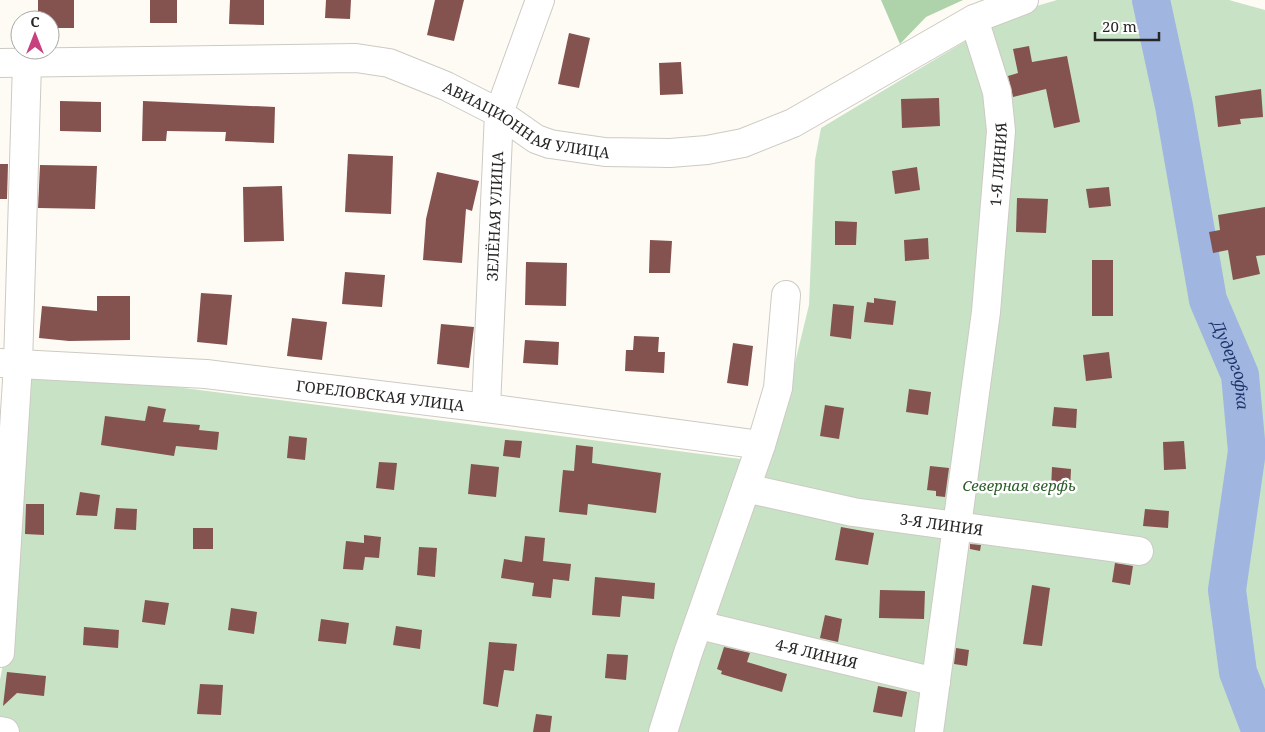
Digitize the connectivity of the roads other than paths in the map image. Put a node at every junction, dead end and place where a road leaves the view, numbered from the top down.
1 (540, 0) edge
2 (1024, 0) edge
3 (974, 18) junction
4 (27, 63) junction
5 (0, 64) edge
6 (499, 113) junction
7 (786, 296) dead end
8 (9, 364) edge
9 (486, 408) junction
10 (761, 445) junction
11 (746, 488) junction
12 (957, 528) junction
13 (1139, 551) dead end
14 (699, 625) junction
15 (0, 653) edge
16 (936, 682) junction
17 (0, 732) edge
18 (5, 732) edge
19 (662, 732) edge
20 (929, 732) edge

1 - 6 street, ЗЕЛЁНАЯ УЛИЦА
2 - 3 street, АВИАЦИОННАЯ УЛИЦА
3 - 6 street, АВИАЦИОННАЯ УЛИЦА
3 - 12 street, 1-Я ЛИНИЯ
4 - 5 street, АВИАЦИОННАЯ УЛИЦА
4 - 6 street, АВИАЦИОННАЯ УЛИЦА
4 - 8 street
6 - 9 street, ЗЕЛЁНАЯ УЛИЦА
7 - 10 street
8 - 9 street, ГОРЕЛОВСКАЯ УЛИЦА
8 - 15 street
9 - 10 street, ГОРЕЛОВСКАЯ УЛИЦА
10 - 11 street
11 - 12 street, 3-Я ЛИНИЯ
11 - 14 street
12 - 13 street, 3-Я ЛИНИЯ
12 - 16 street, 1-Я ЛИНИЯ
14 - 16 street, 4-Я ЛИНИЯ
14 - 19 street
16 - 20 street, 1-Я ЛИНИЯ
17 - 18 street

